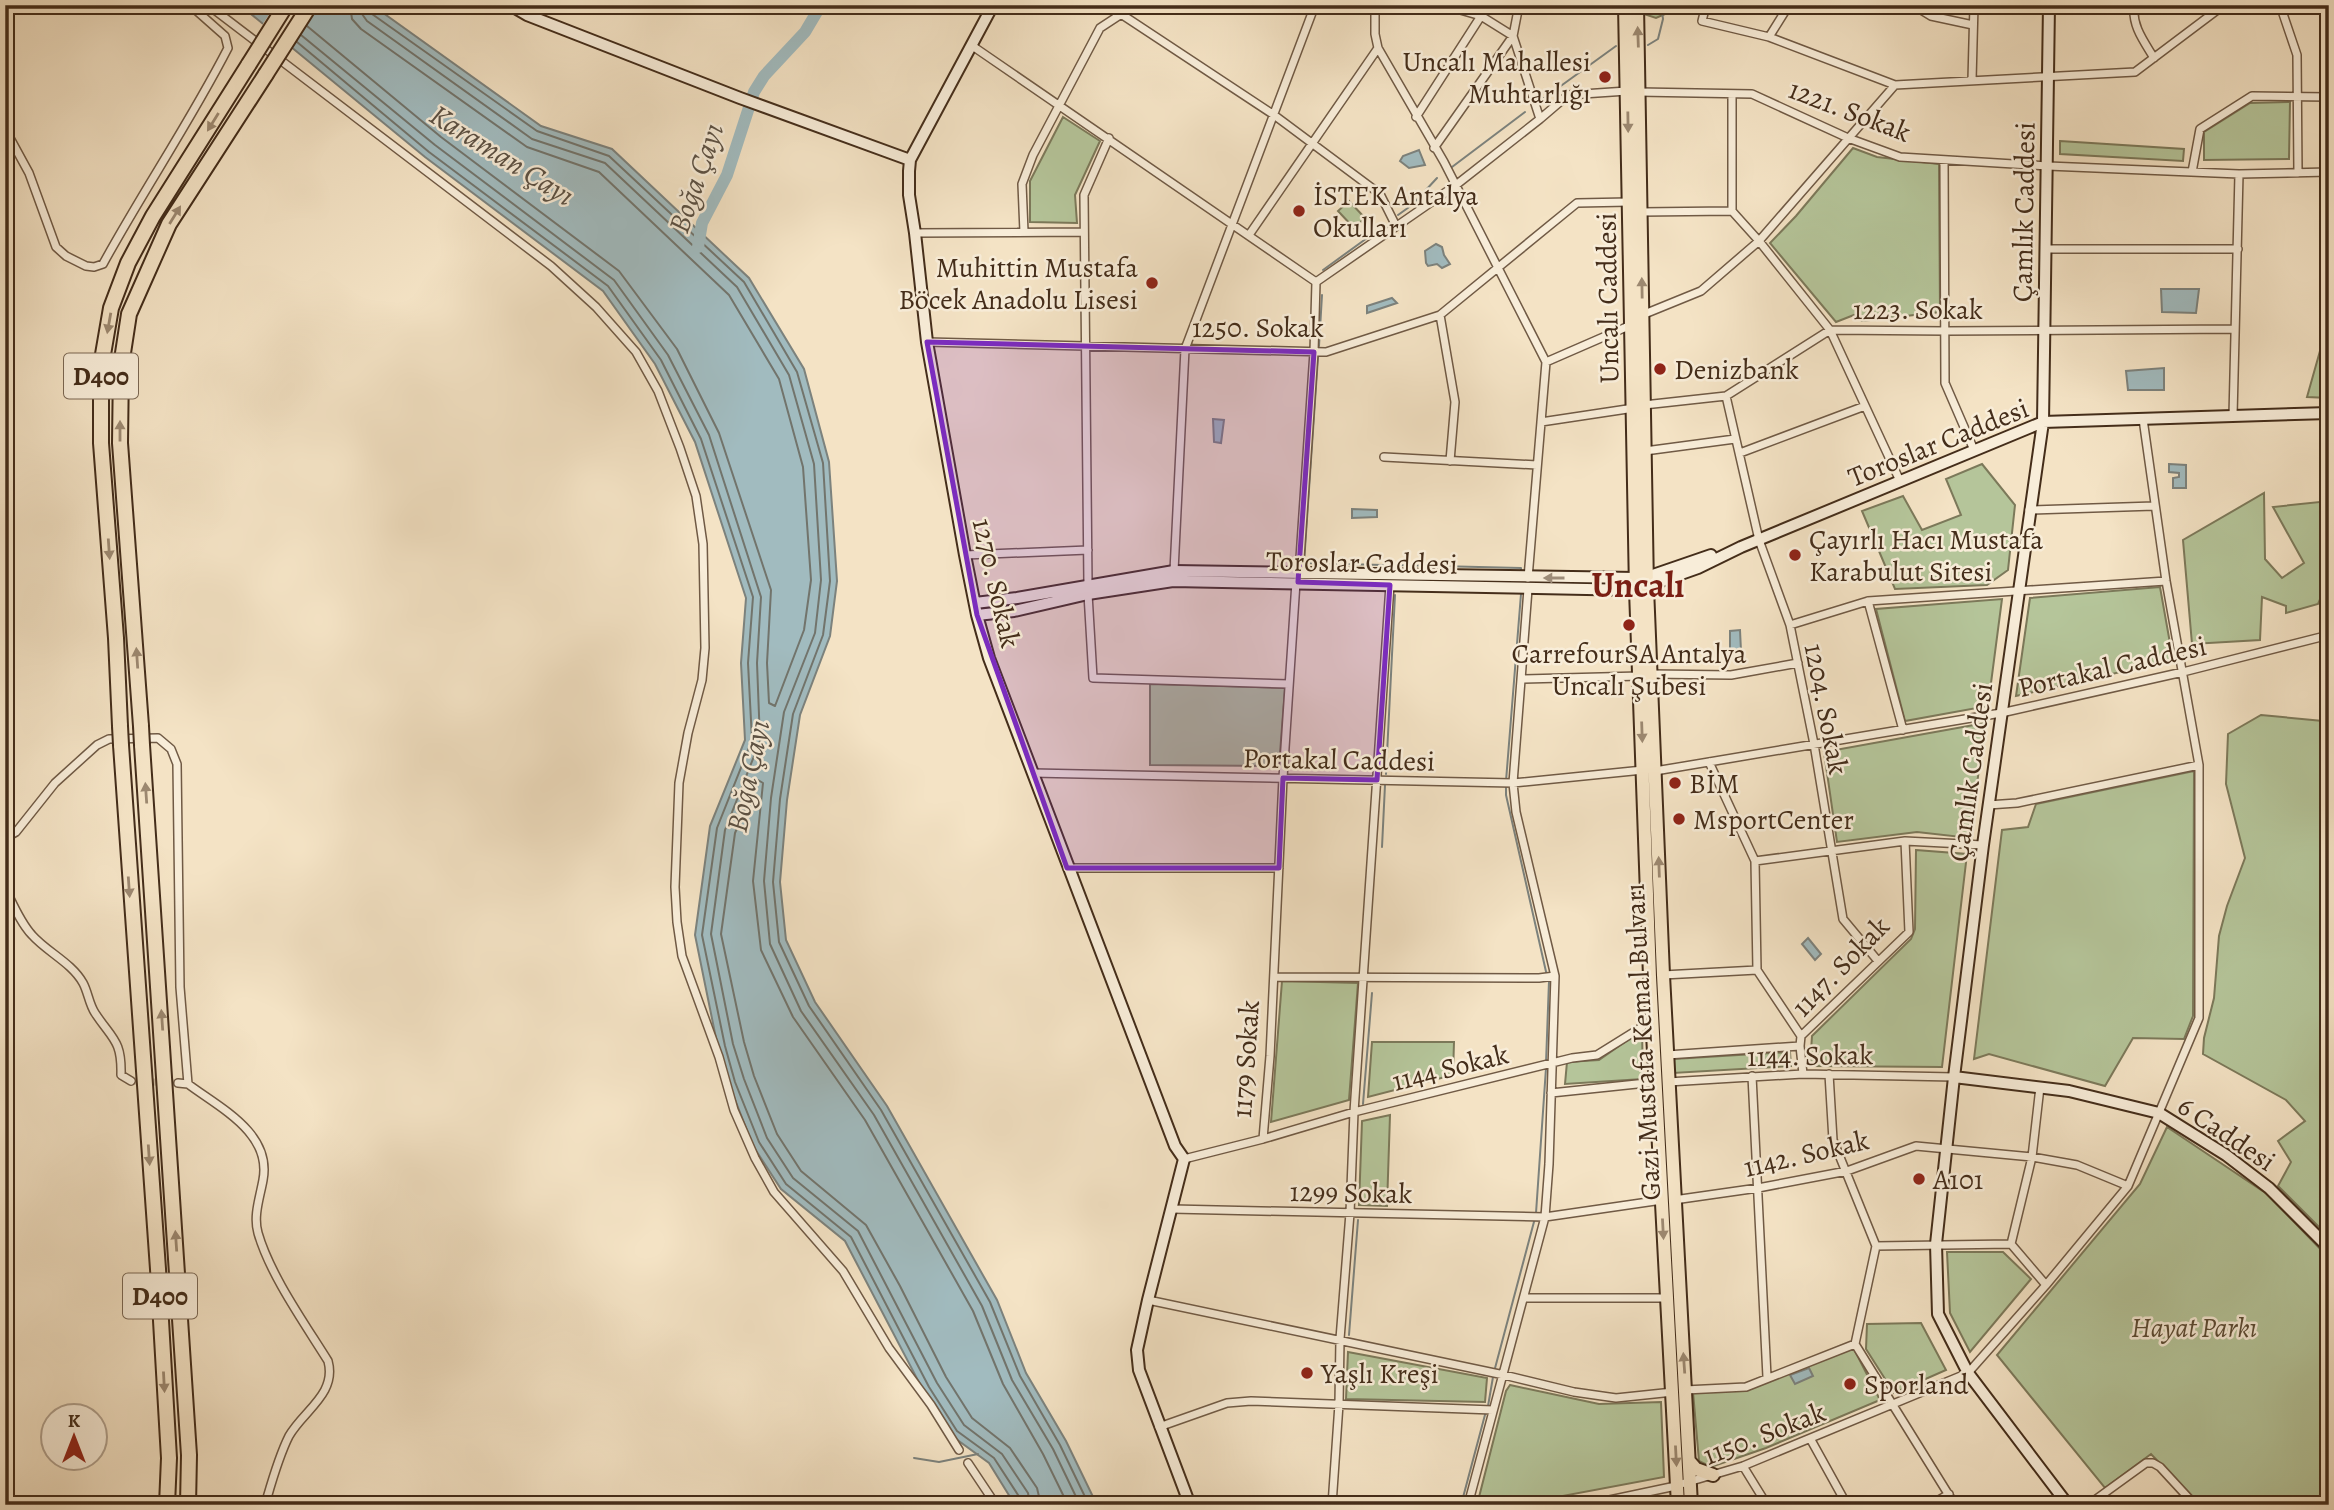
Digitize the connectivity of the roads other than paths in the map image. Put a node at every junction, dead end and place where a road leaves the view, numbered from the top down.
1 (190, 5) edge
2 (208, 5) edge
3 (286, 5) edge
4 (310, 5) edge
5 (510, 5) edge
6 (993, 5) edge
7 (1135, 5) edge
8 (1315, 5) edge
9 (1376, 5) edge
10 (1443, 5) edge
11 (1519, 5) edge
12 (1625, 5) edge
13 (1637, 5) edge
14 (1706, 5) edge
15 (1789, 5) edge
16 (1913, 5) edge
17 (1974, 5) edge
18 (2049, 5) edge
19 (2134, 5) edge
20 (2280, 5) edge
21 (2221, 6) edge
22 (1121, 14) junction
23 (1481, 16) junction
24 (1973, 24) junction
25 (1513, 36) junction
26 (1769, 37) junction
27 (971, 45) junction
28 (1378, 48) junction
29 (2154, 58) junction
30 (2049, 75) junction
31 (1972, 80) junction
32 (1895, 85) junction
33 (1634, 92) junction
34 (1732, 94) junction
35 (2329, 97) edge
36 (2296, 98) junction
37 (1058, 104) junction
38 (1274, 115) junction
39 (1416, 117) junction
40 (1540, 120) junction
41 (5, 129) edge
42 (1109, 138) junction
43 (1848, 138) junction
44 (1313, 143) junction
45 (1434, 148) junction
46 (910, 160) junction
47 (1944, 160) junction
48 (2048, 166) junction
49 (2329, 172) edge
50 (2192, 173) junction
51 (2298, 173) junction
52 (2239, 174) junction
53 (1455, 185) junction
54 (1629, 202) junction
55 (1732, 211) junction
56 (1641, 212) junction
57 (1232, 224) junction
58 (1396, 226) junction
59 (1024, 232) junction
60 (1084, 232) junction
61 (915, 233) junction
62 (1249, 235) junction
63 (1759, 241) junction
64 (2238, 248) junction
65 (2046, 249) junction
66 (1498, 267) junction
67 (1316, 282) junction
68 (1440, 315) junction
69 (1642, 315) junction
70 (1631, 325) junction
71 (2234, 329) junction
72 (1830, 330) junction
73 (2043, 330) junction
74 (1946, 331) junction
75 (927, 342) junction
76 (1087, 347) junction
77 (1185, 349) junction
78 (1314, 352) junction
79 (1546, 362) junction
80 (1726, 396) junction
81 (1639, 406) junction
82 (1865, 406) junction
83 (2329, 413) edge
84 (2233, 416) junction
85 (2143, 419) junction
86 (1541, 422) junction
87 (2043, 422) junction
88 (1735, 439) junction
89 (1645, 450) junction
90 (1974, 450) junction
91 (1740, 453) junction
92 (1384, 457) dead end
93 (1450, 461) junction
94 (1537, 465) junction
95 (1900, 481) junction
96 (2154, 506) junction
97 (2029, 510) junction
98 (1759, 540) junction
99 (1088, 550) junction
100 (965, 555) junction
101 (1173, 576) junction
102 (1297, 578) junction
103 (2166, 581) junction
104 (1528, 583) junction
105 (1642, 583) junction
106 (1390, 585) junction
107 (1088, 589) junction
108 (2017, 592) junction
109 (1868, 601) junction
110 (975, 603) junction
111 (977, 615) junction
112 (1790, 625) junction
113 (2329, 635) edge
114 (1798, 663) junction
115 (2183, 672) junction
116 (1645, 675) junction
117 (1521, 679) junction
118 (1289, 684) junction
119 (2001, 713) junction
120 (1903, 730) junction
121 (1814, 744) junction
122 (1709, 762) junction
123 (2199, 765) junction
124 (1649, 770) junction
125 (1033, 773) junction
126 (1283, 778) junction
127 (1377, 780) junction
128 (1513, 783) junction
129 (1988, 805) junction
130 (5, 838) edge
131 (1905, 841) junction
132 (1983, 845) junction
133 (1831, 850) junction
134 (1755, 861) junction
135 (1068, 868) junction
136 (1279, 868) junction
137 (5, 888) edge
138 (1878, 961) junction
139 (1757, 970) junction
140 (1662, 975) junction
141 (1555, 976) junction
142 (1274, 977) junction
143 (1365, 977) junction
144 (1642, 1027) dead end
145 (1801, 1036) junction
146 (1800, 1046) junction
147 (1667, 1055) junction
148 (1547, 1065) junction
149 (1803, 1074) junction
150 (1829, 1074) junction
151 (1752, 1076) junction
152 (1954, 1077) junction
153 (131, 1082) dead end
154 (1662, 1082) junction
155 (178, 1083) tunnel mouth
156 (188, 1084) junction
157 (2040, 1087) junction
158 (1551, 1093) junction
159 (1354, 1112) junction
160 (2159, 1113) junction
161 (1263, 1139) junction
162 (1946, 1149) junction
163 (2032, 1157) junction
164 (1184, 1159) junction
165 (1847, 1171) junction
166 (2128, 1186) junction
167 (1758, 1188) junction
168 (1668, 1200) junction
169 (1172, 1209) junction
170 (1350, 1213) junction
171 (1543, 1217) junction
172 (1936, 1244) junction
173 (2011, 1244) junction
174 (1876, 1246) junction
175 (2329, 1248) edge
176 (2046, 1285) junction
177 (1524, 1298) junction
178 (1667, 1298) junction
179 (1148, 1300) junction
180 (1340, 1339) junction
181 (1855, 1344) junction
182 (1968, 1373) junction
183 (1501, 1374) junction
184 (1767, 1377) junction
185 (1679, 1391) junction
186 (1339, 1404) junction
187 (1892, 1404) junction
188 (1493, 1410) junction
189 (1159, 1427) junction
190 (1811, 1440) junction
191 (959, 1450) dead end
192 (1689, 1461) junction
193 (968, 1463) dead end
194 (1743, 1466) junction
195 (1713, 1475) junction
196 (1684, 1484) junction
197 (1949, 1494) junction
198 (167, 1505) edge
199 (188, 1505) edge
200 (265, 1505) edge
201 (996, 1505) edge
202 (1190, 1505) edge
203 (1332, 1505) edge
204 (1468, 1505) edge
205 (1586, 1505) edge
206 (1678, 1505) edge
207 (1691, 1505) edge
208 (1767, 1505) edge
209 (1847, 1505) edge
210 (1930, 1505) edge
211 (1955, 1505) edge
212 (2068, 1505) edge
213 (2088, 1505) edge
214 (2195, 1505) edge

1 - 41 street
2 - 191 street
3 -> 198 highway, D400, bridge
199 -> 4 highway, D400, bridge
5 - 46 street
6 - 27 street, 1270. Sokak
7 - 22 street
8 - 38 street
9 - 28 street
10 - 23 street
11 - 25 street
12 - 33 main road, Uncalı Caddesi
33 -> 13 main road, Uncalı Caddesi
14 - 26 street
15 - 26 street
16 - 24 street
17 - 24 street
18 - 30 street, Çamlık Caddesi
19 - 29 street
20 - 36 street
21 - 29 street
22 - 37 street
22 - 38 street
23 - 25 street
23 - 39 street
24 - 31 street
25 - 40 street
25 - 45 street
26 - 32 street
27 - 37 street
27 - 46 street, 1270. Sokak
28 - 39 street
28 - 44 street
29 - 30 street
30 - 31 street
30 - 48 street, Çamlık Caddesi
31 - 32 street
32 - 43 street
33 - 34 street, 1221. Sokak
33 - 40 street, 1221. Sokak
33 -> 54 main road, Uncalı Caddesi
33 - 56 main road, Uncalı Caddesi
34 - 43 street, 1221. Sokak
34 - 55 street
35 - 36 street
36 - 50 street
36 - 51 street
37 - 42 street
37 - 59 street
38 - 44 street
38 - 57 street
39 - 45 street
40 - 53 street, 1250. Sokak
42 - 57 street
42 - 60 street
43 - 47 street, 1221. Sokak
43 - 63 street
44 - 58 street
44 - 62 street
45 - 53 street
46 - 61 street, 1270. Sokak
47 - 48 street, 1221. Sokak
47 - 74 street
48 - 50 street, 1221. Sokak
48 - 65 street, Çamlık Caddesi
49 - 51 street, 1221. Sokak
50 - 52 street, 1221. Sokak
51 - 52 street, 1221. Sokak
52 - 64 street
53 - 58 street, 1250. Sokak
53 - 66 street
54 - 66 street, 1250. Sokak
54 - 70 main road, Uncalı Caddesi
55 - 56 street
55 - 63 street
69 -> 56 main road, Uncalı Caddesi
57 - 62 street
57 - 77 street
58 - 67 street, 1250. Sokak
59 - 60 street
59 - 61 street
60 - 76 street
61 - 75 street, 1270. Sokak
62 - 67 street
63 - 69 street
63 - 72 street
64 - 65 street
64 - 71 street
65 - 73 street, Çamlık Caddesi
66 - 68 street, 1250. Sokak
66 - 79 street
67 - 78 street, 1179 Sokak
68 - 78 street, 1250. Sokak
68 - 93 street
69 - 81 main road, Uncalı Caddesi
70 - 79 street
70 - 81 main road, Uncalı Caddesi
71 - 73 street, 1223. Sokak
71 - 84 street
72 - 74 street, 1223. Sokak
72 - 80 street, 1223. Sokak
72 - 82 street
73 - 74 street, 1223. Sokak
73 - 87 street, Çamlık Caddesi
74 - 90 street
75 - 76 street, 1250. Sokak
75 - 100 street, 1270. Sokak
76 - 77 street, 1250. Sokak
76 - 99 street
77 - 78 street, 1250. Sokak
77 - 101 street
78 - 102 street, 1179 Sokak
79 - 86 street
80 - 81 street, 1223. Sokak
80 - 88 street, 1204. Sokak
81 - 86 street, 1223. Sokak
81 - 89 main road, Uncalı Caddesi
81 - 105 main road, Uncalı Caddesi
82 - 91 street
82 - 95 street
83 - 84 street, Toroslar Caddesi
84 - 85 street, Toroslar Caddesi
85 - 87 street, Toroslar Caddesi
85 - 96 street
86 - 94 street
87 - 90 street, Toroslar Caddesi
87 - 97 street, Çamlık Caddesi
88 - 89 street
88 - 91 street, 1204. Sokak
89 - 105 main road, Uncalı Caddesi
90 - 95 street, Toroslar Caddesi
91 - 98 street, 1204. Sokak
92 - 93 street
93 - 94 street
94 - 104 street
95 - 98 street, Toroslar Caddesi
96 - 97 street
96 - 103 street
97 - 108 street, Çamlık Caddesi
98 - 105 street, Toroslar Caddesi
98 - 112 street, 1204. Sokak
99 - 100 street
99 - 107 street
100 - 110 street, 1270. Sokak
101 - 102 street, Toroslar Caddesi
101 - 107 street, Toroslar Caddesi
102 - 104 street, Toroslar Caddesi
102 - 106 street, Toroslar Caddesi
102 - 118 street, 1179 Sokak
103 - 108 street
103 - 115 street
104 - 105 street, Toroslar Caddesi
104 - 106 street, Toroslar Caddesi
104 - 117 street
105 - 116 main road, Gazi Mustafa Kemal Bulvarı
106 - 127 street
107 - 110 street, Toroslar Caddesi
107 - 111 street, Toroslar Caddesi
107 - 118 street
108 - 109 street
108 - 119 street, Çamlık Caddesi
109 - 112 street
109 - 120 street
110 - 111 street, 1270. Sokak
111 - 125 street, 1270. Sokak
112 - 114 street, 1204. Sokak
113 - 115 street, Portakal Caddesi
114 - 116 street
114 - 121 street, 1204. Sokak
115 - 119 street, Portakal Caddesi
115 - 123 street
116 - 117 street
116 - 124 main road, Gazi Mustafa Kemal Bulvarı
117 - 128 street
118 - 126 street, 1179 Sokak
119 - 120 street, Portakal Caddesi
119 - 129 street, Çamlık Caddesi
120 - 121 street, Portakal Caddesi
121 - 122 street, Portakal Caddesi
121 - 133 street, 1204. Sokak
122 - 124 street, Portakal Caddesi
122 - 134 street
123 - 129 street
123 - 160 street
124 - 128 street, Portakal Caddesi
140 -> 124 main road, Gazi Mustafa Kemal Bulvarı
124 - 154 main road, Gazi Mustafa Kemal Bulvarı
125 - 126 street, Portakal Caddesi
125 - 135 street, 1270. Sokak
126 - 127 street, Portakal Caddesi
126 - 136 street, 1179 Sokak
127 - 128 street, Portakal Caddesi
127 - 143 street
128 - 141 street
129 - 132 street, Çamlık Caddesi
130 - 156 street
131 - 132 street
131 - 133 street
131 - 138 street, 1147. Sokak
132 - 152 street, Çamlık Caddesi
133 - 134 street
133 - 138 street, 1204. Sokak
134 - 139 street
135 - 136 street
135 - 164 street, 1270. Sokak
136 - 142 street, 1179 Sokak
137 - 153 street
138 - 145 street, 1147. Sokak
139 - 140 street
139 - 145 street
140 - 147 main road, Gazi Mustafa Kemal Bulvarı
141 - 143 street
141 - 148 street
142 - 143 street
142 - 161 street, 1179 Sokak
143 - 159 street
144 - 148 street, 1144 Sokak
145 - 146 street
146 - 147 street
146 - 149 street
147 - 154 main road, Gazi Mustafa Kemal Bulvarı
148 - 158 street
148 - 159 street, 1144 Sokak
149 - 150 street, 1144. Sokak
149 - 151 street, 1144. Sokak
150 - 152 street, 1144. Sokak
150 - 165 street
151 - 154 street, 1144. Sokak
151 - 167 street
152 - 157 street, 6 Caddesi
152 - 162 street, Çamlık Caddesi
154 - 158 street, 1144. Sokak
154 - 168 main road, Gazi Mustafa Kemal Bulvarı
155 - 156 street
156 - 200 street
157 - 160 street, 6 Caddesi
157 - 163 street
158 - 171 street
159 - 161 street, 1144 Sokak
159 - 170 street
160 - 166 street
160 - 175 street, 6 Caddesi
161 - 164 street, 1179 Sokak
162 - 163 street, 1142. Sokak
162 - 165 street, 1142. Sokak
162 - 172 street, Çamlık Caddesi
163 - 166 street, 1142. Sokak
163 - 173 street
164 - 169 street
165 - 167 street, 1142. Sokak
165 - 174 street
166 - 176 street
167 - 168 street, 1142. Sokak
167 - 184 street
168 - 171 street, 1142. Sokak
168 -> 178 main road, Gazi Mustafa Kemal Bulvarı
185 -> 168 main road, Gazi Mustafa Kemal Bulvarı
169 - 170 street, 1299 Sokak
169 - 179 street
170 - 171 street, 1299 Sokak
170 - 180 street
171 - 177 street
172 - 173 street
172 - 174 street
172 - 182 street, Çamlık Caddesi
173 - 176 street
174 - 181 street
176 - 182 street
177 - 178 street
177 - 183 street
178 - 185 main road, Gazi Mustafa Kemal Bulvarı
179 - 180 street
179 - 189 street
180 - 183 street
180 - 186 street
181 - 184 street
181 - 187 street
182 - 187 street, 1150. Sokak
182 - 212 street, Çamlık Caddesi
183 - 185 street
183 - 188 street
184 - 185 street
185 - 192 main road, Gazi Mustafa Kemal Bulvarı
185 -> 196 main road, Gazi Mustafa Kemal Bulvarı
186 - 188 street
186 - 189 street
186 - 203 street
187 - 190 street, 1150. Sokak
187 - 197 street
188 - 204 street
189 - 202 street
190 - 194 street, 1150. Sokak
190 - 209 street
192 - 195 main road
192 - 196 main road, Gazi Mustafa Kemal Bulvarı
193 - 201 street
194 - 195 street, 1150. Sokak
194 - 208 street
195 - 196 street, 1150. Sokak
196 - 205 street, 1150. Sokak
196 - 206 main road, Gazi Mustafa Kemal Bulvarı
196 - 207 main road, Gazi Mustafa Kemal Bulvarı
197 - 210 street
197 - 211 street
213 - 214 street

